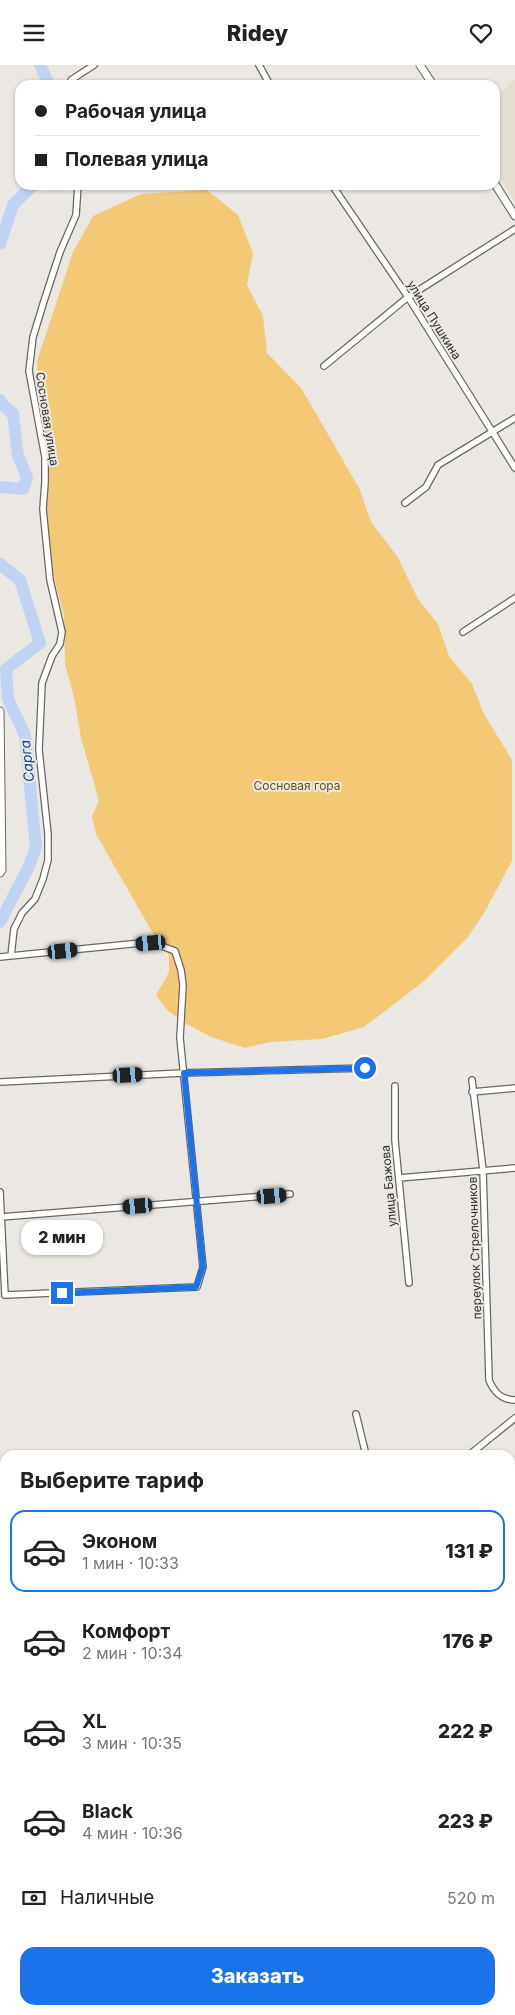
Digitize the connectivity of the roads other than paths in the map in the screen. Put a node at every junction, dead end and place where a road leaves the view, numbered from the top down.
1 (94, 65) edge
2 (259, 65) edge
3 (420, 65) edge
4 (71, 80) edge
5 (267, 80) edge
6 (430, 80) edge
7 (78, 190) edge
8 (335, 190) edge
9 (499, 190) edge
10 (515, 216) edge
11 (515, 229) edge
12 (408, 297) junction
13 (324, 366) dead end
14 (515, 418) edge
15 (493, 433) junction
16 (515, 468) edge
17 (405, 503) dead end
18 (515, 598) edge
19 (464, 632) dead end
20 (0, 711) edge
21 (0, 873) edge
22 (10, 956) junction
23 (0, 957) edge
24 (365, 1068) dead end
25 (184, 1073) junction
26 (472, 1080) dead end
27 (0, 1082) edge
28 (395, 1086) dead end
29 (515, 1088) edge
30 (472, 1092) junction
31 (515, 1168) edge
32 (482, 1170) junction
33 (399, 1179) junction
34 (0, 1192) edge
35 (290, 1194) dead end
36 (196, 1202) junction
37 (1, 1217) edge
38 (409, 1283) dead end
39 (515, 1400) edge
40 (356, 1414) dead end
41 (514, 1420) edge
42 (365, 1450) edge
43 (475, 1450) edge

1 - 4 street
2 - 5 street
3 - 6 street
7 - 22 street, Сосновая улица
8 - 12 street, улица Пушкина
9 - 10 street
11 - 12 street
12 - 13 street
12 - 15 street, улица Пушкина
14 - 15 street
15 - 16 street, улица Пушкина
15 - 17 street
18 - 19 street
20 - 21 street
22 - 23 street
22 - 25 street
24 - 25 street
25 - 27 street
25 - 36 street
26 - 30 street, переулок Стрелочников
28 - 33 street, улица Бажова
29 - 30 street
30 - 32 street, переулок Стрелочников
31 - 32 street
32 - 33 street
32 - 39 street, переулок Стрелочников
33 - 38 street, улица Бажова
34 - 37 street
35 - 36 street
36 - 37 street
36 - 37 street
40 - 42 street
41 - 43 street

